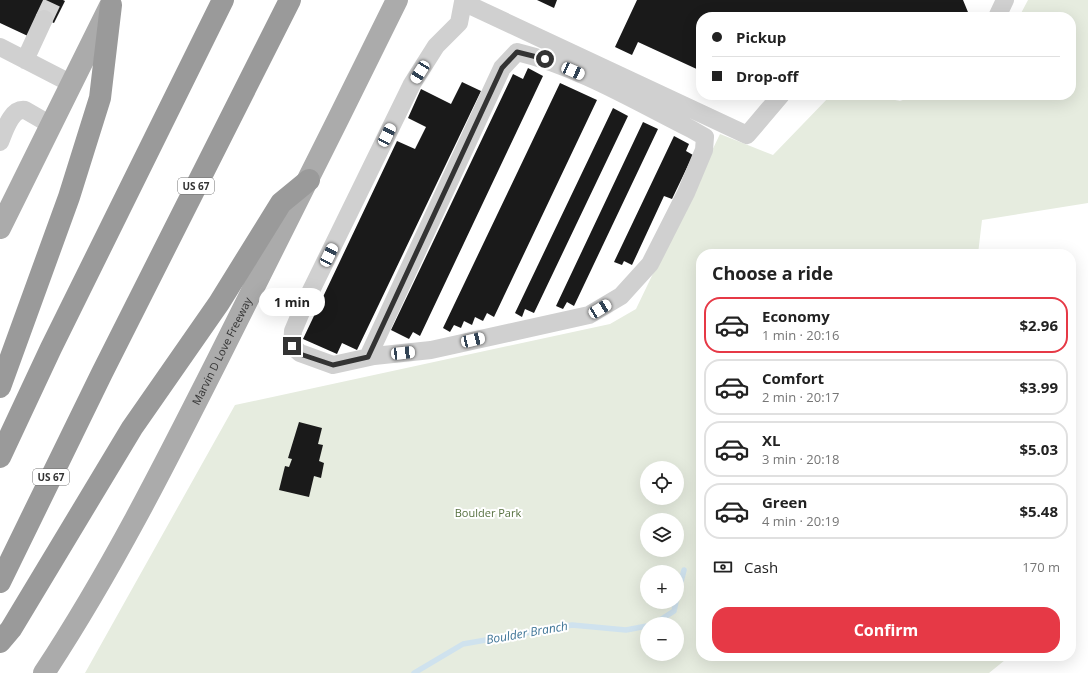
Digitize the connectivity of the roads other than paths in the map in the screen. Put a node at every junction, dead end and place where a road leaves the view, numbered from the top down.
1 (223, 0) edge
2 (290, 0) edge
3 (397, 0) edge
4 (1005, 0) edge
5 (462, 1) edge
6 (112, 2) edge
7 (999, 12) edge
8 (44, 19) tunnel mouth
9 (0, 47) edge
10 (25, 60) junction
11 (72, 84) junction
12 (777, 100) edge
13 (51, 125) junction
14 (0, 142) edge
15 (309, 180) junction
16 (0, 228) edge
17 (368, 357) junction
18 (0, 387) edge
19 (0, 457) edge
20 (0, 582) edge
21 (0, 642) edge
22 (44, 673) edge

1 - 19 highway
2 - 20 highway, US 67
3 - 15 main road, Marvin D Love Freeway
4 - 7 lane
5 - 12 lane
5 - 17 lane
6 - 11 main road
6 - 18 highway
8 - 10 lane
9 - 10 lane
10 - 11 lane
11 - 13 main road
13 - 14 lane
13 - 16 main road
15 - 21 highway
15 - 22 main road, Marvin D Love Freeway
17 - 17 lane

